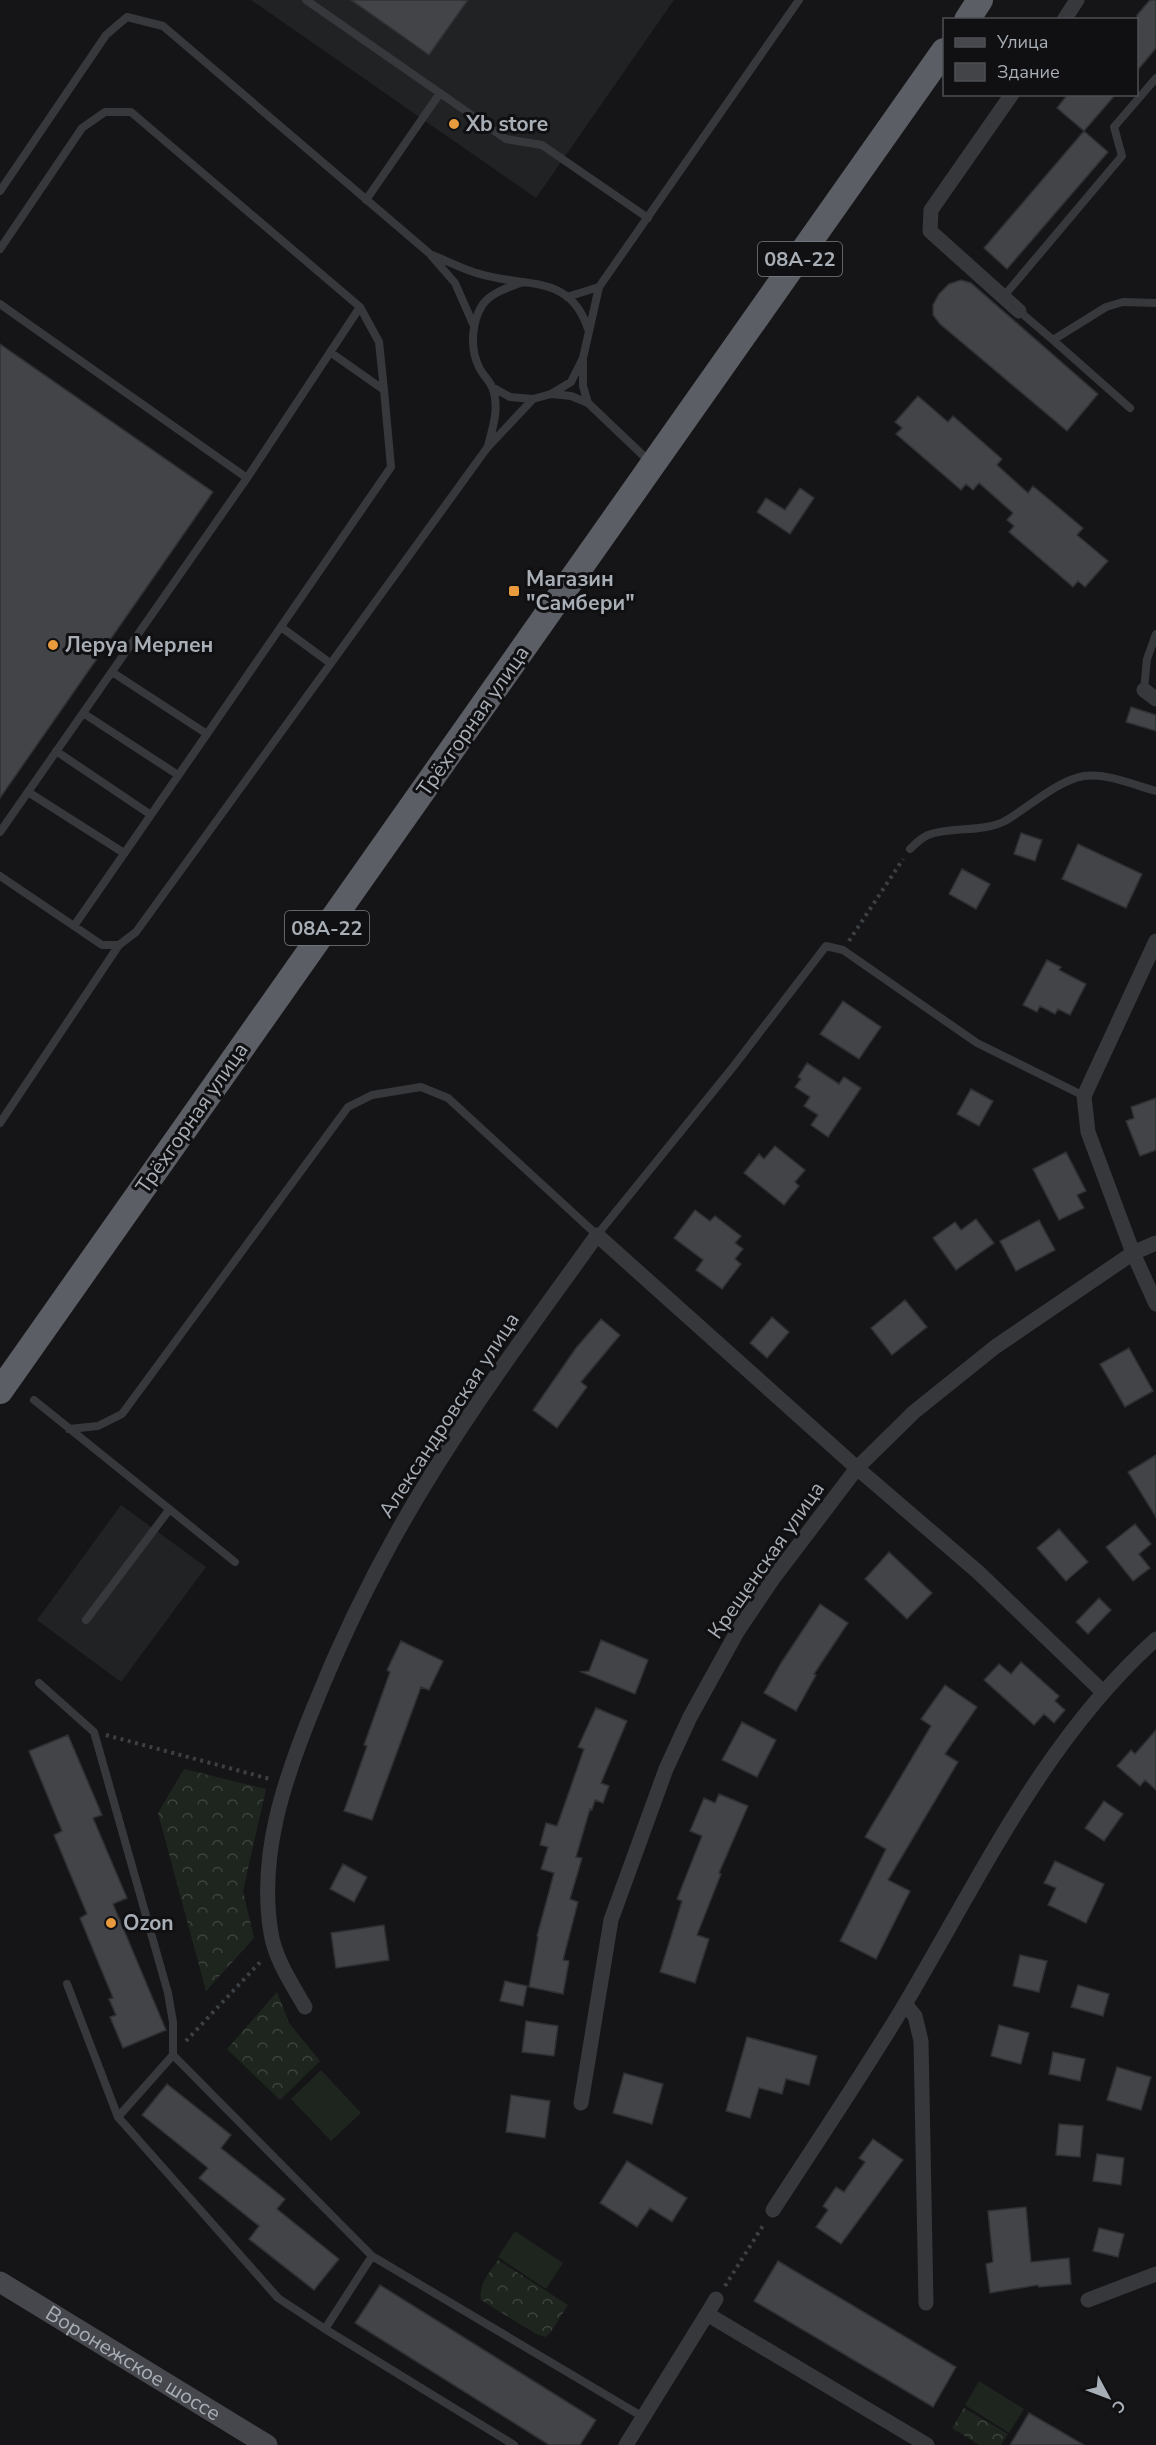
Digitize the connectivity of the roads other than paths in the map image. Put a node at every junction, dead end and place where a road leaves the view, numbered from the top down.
1 (306, 0) edge
2 (799, 0) edge
3 (980, 0) edge
4 (1077, 0) edge
5 (968, 18) edge
6 (1065, 18) edge
7 (943, 54) edge
8 (1156, 78) edge
9 (440, 93) junction
10 (1011, 96) edge
11 (0, 191) edge
12 (366, 200) junction
13 (648, 218) junction
14 (0, 249) edge
15 (429, 253) junction
16 (524, 282) junction
17 (599, 287) junction
18 (1004, 296) junction
19 (567, 297) junction
20 (1156, 303) edge
21 (0, 304) edge
22 (360, 308) junction
23 (1019, 310) joint
24 (474, 326) junction
25 (590, 334) junction
26 (1053, 340) junction
27 (330, 352) junction
28 (583, 358) junction
29 (492, 387) junction
30 (384, 390) junction
31 (551, 394) junction
32 (533, 399) junction
33 (588, 403) junction
34 (1130, 408) dead end
35 (488, 448) junction
36 (654, 466) junction
37 (247, 478) junction
38 (281, 627) junction
39 (1156, 634) edge
40 (330, 663) junction
41 (111, 672) junction
42 (1150, 694) edge
43 (83, 713) junction
44 (207, 734) junction
45 (56, 751) junction
46 (178, 775) junction
47 (1156, 791) edge
48 (28, 792) junction
49 (151, 815) junction
50 (0, 832) edge
51 (910, 849) road end
52 (124, 853) junction
53 (0, 876) edge
54 (74, 926) junction
55 (1156, 941) edge
56 (119, 945) junction
57 (1084, 1096) junction
58 (0, 1123) edge
59 (597, 1235) junction
60 (1156, 1243) edge
61 (1133, 1253) junction
62 (1156, 1304) edge
63 (0, 1391) edge
64 (34, 1400) dead end
65 (69, 1429) junction
66 (857, 1468) junction
67 (169, 1510) junction
68 (235, 1562) dead end
69 (86, 1620) dead end
70 (1156, 1639) edge
71 (39, 1683) dead end
72 (1103, 1692) junction
73 (68, 1984) dead end
74 (904, 2004) junction
75 (305, 2007) dead end
76 (173, 2055) junction
77 (581, 2103) dead end
78 (118, 2117) junction
79 (773, 2210) road end
80 (372, 2256) junction
81 (1156, 2274) edge
82 (0, 2282) edge
83 (716, 2299) road end
84 (1088, 2300) dead end
85 (926, 2303) dead end
86 (707, 2314) junction
87 (325, 2329) junction
88 (644, 2417) junction
89 (267, 2445) edge
90 (514, 2445) edge
91 (626, 2445) edge
92 (927, 2445) edge

1 - 9 lane
2 - 13 lane
3 - 5 highway
4 - 6 street
7 - 36 highway, Трёхгорная улица / 08А-22
8 - 18 lane
9 - 12 lane
9 - 13 lane
10 - 18 street
11 - 12 lane
12 - 15 lane
13 - 17 lane
14 - 22 lane
15 - 16 lane
15 - 24 lane
16 - 19 lane
16 - 24 lane
17 - 19 lane
17 - 25 lane
18 - 23 street
19 - 25 lane
20 - 26 lane
21 - 37 lane
22 - 27 lane
22 - 30 lane
23 - 26 lane
24 - 29 lane
25 - 28 lane
26 - 34 lane
27 - 30 lane
27 - 37 lane
28 - 31 lane
28 - 33 lane
29 - 32 lane
29 - 35 lane
30 - 38 lane
31 - 32 lane
31 - 33 lane
32 - 35 lane
33 - 36 lane
35 - 40 lane
36 - 63 highway, Трёхгорная улица / 08А-22
37 - 41 lane
38 - 40 lane
38 - 44 lane
39 - 42 lane
40 - 56 lane
41 - 43 lane
41 - 44 lane
43 - 45 lane
43 - 46 lane
44 - 46 lane
45 - 48 lane
45 - 49 lane
46 - 49 lane
47 - 51 lane
48 - 50 lane
48 - 52 lane
49 - 52 lane
52 - 54 lane
53 - 54 lane
54 - 56 lane
55 - 57 street
56 - 58 lane
57 - 59 lane, Александровская улица
57 - 61 street
59 - 65 lane
59 - 66 street
59 - 75 street, Александровская улица
60 - 61 street, Крещенская улица
61 - 62 street
61 - 66 street, Крещенская улица
64 - 65 lane
65 - 67 lane
66 - 72 street
66 - 77 street, Крещенская улица
67 - 68 lane
67 - 69 lane
70 - 72 street
71 - 76 lane
72 - 74 street
73 - 78 lane
74 - 79 street
74 - 85 street
76 - 78 lane
76 - 80 lane
78 - 87 lane
80 - 87 lane
80 - 88 lane
81 - 84 street
82 - 89 main road, Воронежское шоссе
83 - 86 street
86 - 88 street
86 - 92 street
87 - 90 lane
88 - 91 street

